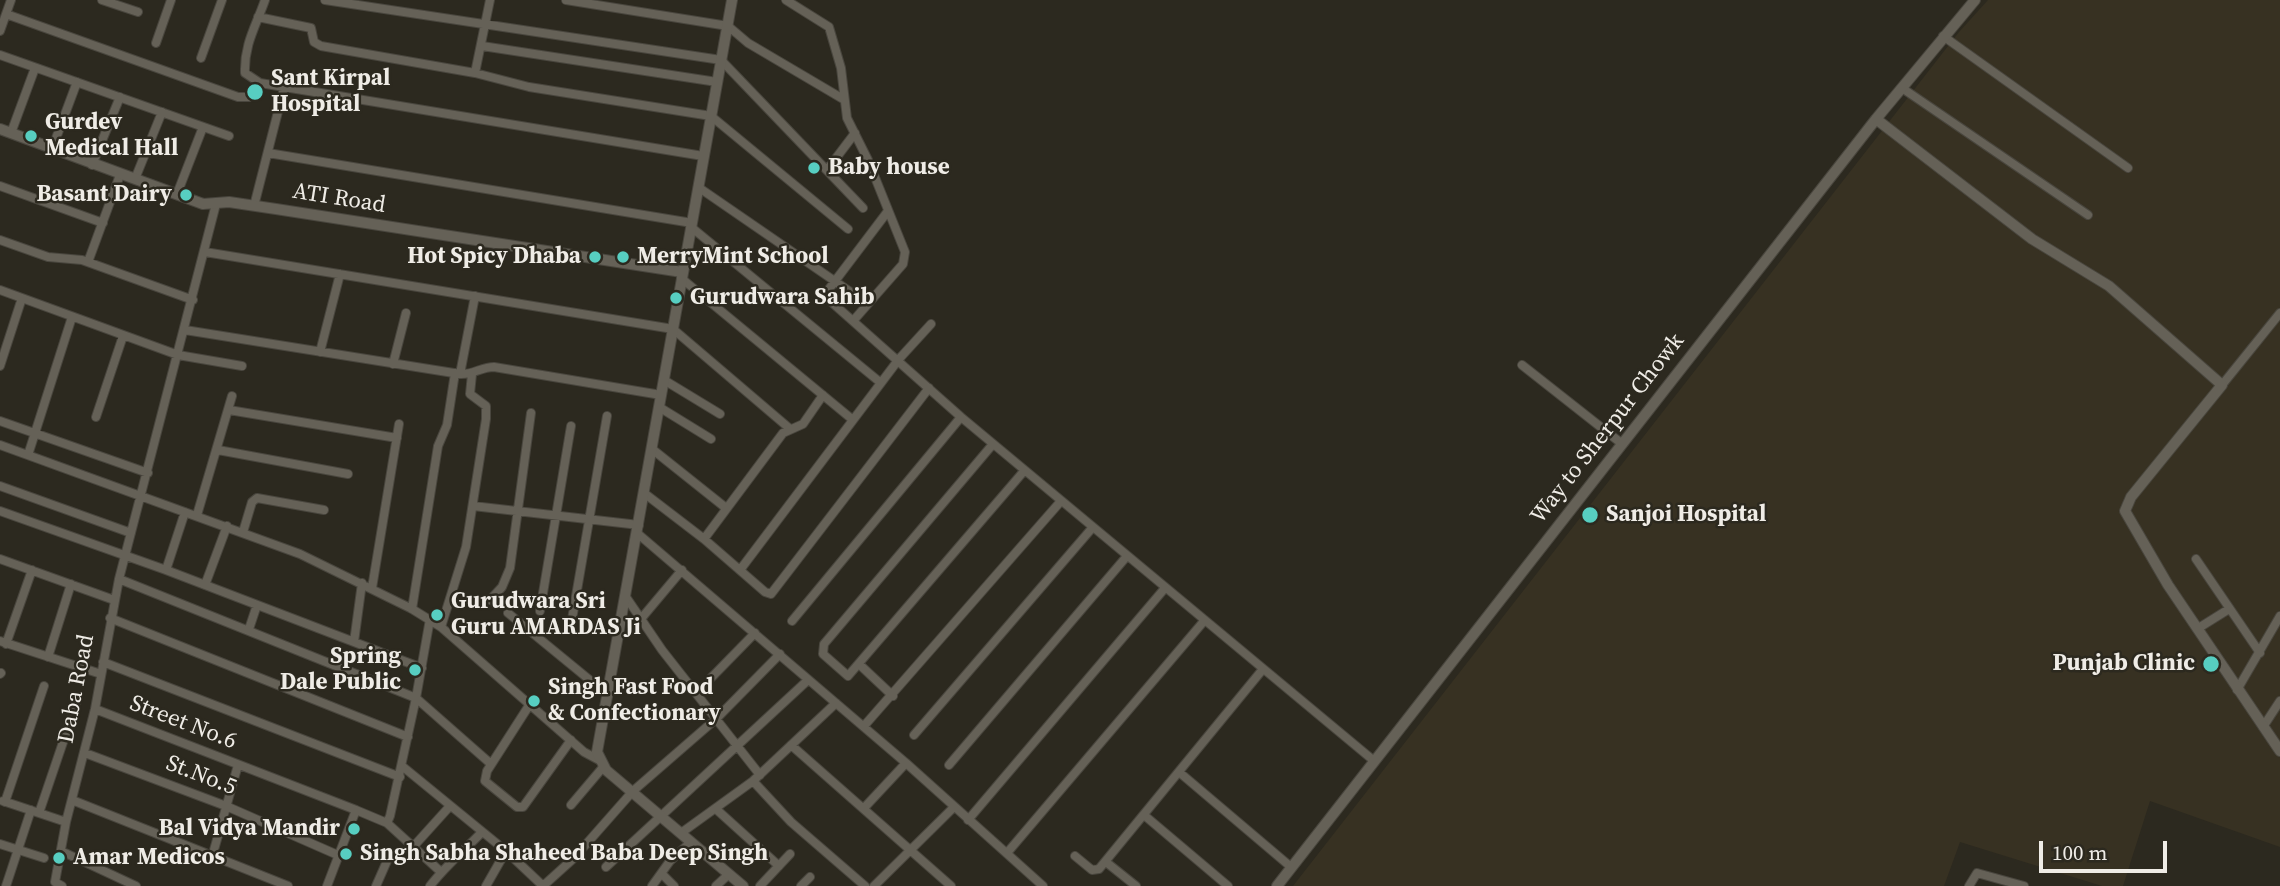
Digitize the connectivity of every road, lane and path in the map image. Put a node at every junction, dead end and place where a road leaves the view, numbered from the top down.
1 (11, 0) edge
2 (102, 0) edge
3 (170, 0) edge
4 (222, 0) edge
5 (265, 0) edge
6 (326, 0) edge
7 (490, 0) edge
8 (566, 0) edge
9 (732, 0) edge
10 (786, 0) edge
11 (1975, 0) edge
12 (603, 2) edge
13 (138, 12) dead end
14 (6, 14) junction
15 (258, 17) junction
16 (486, 25) junction
17 (728, 26) junction
18 (0, 32) edge
19 (1943, 36) junction
20 (156, 43) dead end
21 (482, 46) junction
22 (0, 55) edge
23 (201, 58) dead end
24 (721, 60) junction
25 (35, 68) junction
26 (475, 73) junction
27 (77, 82) junction
28 (717, 82) junction
29 (260, 83) junction
30 (284, 88) junction
31 (1902, 88) junction
32 (120, 97) junction
33 (844, 99) junction
34 (162, 112) junction
35 (712, 116) junction
36 (1876, 119) junction
37 (203, 127) junction
38 (3, 133) edge
39 (855, 133) junction
40 (229, 136) dead end
41 (52, 149) junction
42 (268, 153) junction
43 (703, 156) junction
44 (92, 165) junction
45 (2128, 168) dead end
46 (827, 170) junction
47 (120, 174) junction
48 (135, 179) junction
49 (0, 186) edge
50 (698, 187) junction
51 (177, 194) junction
52 (216, 204) junction
53 (254, 206) junction
54 (863, 208) dead end
55 (888, 211) junction
56 (2088, 215) dead end
57 (103, 223) junction
58 (691, 225) junction
59 (848, 229) dead end
60 (0, 240) edge
61 (205, 252) junction
62 (88, 262) junction
63 (340, 274) junction
64 (682, 275) junction
65 (837, 280) junction
66 (0, 290) edge
67 (475, 296) junction
68 (22, 298) junction
69 (193, 300) junction
70 (868, 304) junction
71 (406, 313) dead end
72 (2280, 313) edge
73 (72, 317) junction
74 (853, 321) junction
75 (932, 324) dead end
76 (673, 329) junction
77 (185, 330) junction
78 (123, 336) junction
79 (320, 352) junction
80 (178, 355) junction
81 (899, 359) junction
82 (393, 364) junction
83 (1522, 365) dead end
84 (0, 366) edge
85 (242, 366) dead end
86 (457, 373) junction
87 (472, 374) junction
88 (664, 380) junction
89 (881, 383) junction
90 (2222, 385) junction
91 (929, 388) junction
92 (661, 395) junction
93 (823, 395) junction
94 (232, 396) dead end
95 (659, 407) junction
96 (229, 410) junction
97 (531, 413) dead end
98 (720, 414) dead end
99 (607, 416) dead end
100 (96, 417) dead end
101 (961, 417) junction
102 (853, 420) junction
103 (0, 421) edge
104 (399, 424) dead end
105 (571, 426) dead end
106 (789, 428) junction
107 (35, 434) junction
108 (397, 438) junction
109 (711, 439) dead end
110 (1621, 443) junction
111 (993, 444) junction
112 (0, 445) edge
113 (652, 449) junction
114 (218, 450) junction
115 (28, 455) junction
116 (1024, 471) junction
117 (148, 473) junction
118 (348, 474) dead end
119 (0, 486) edge
120 (644, 493) junction
121 (142, 496) junction
122 (1061, 500) junction
123 (473, 506) junction
124 (726, 508) junction
125 (324, 510) dead end
126 (518, 510) junction
127 (0, 511) edge
128 (186, 512) junction
129 (556, 513) junction
130 (197, 515) junction
131 (591, 517) junction
132 (227, 526) junction
133 (1093, 527) junction
134 (638, 529) junction
135 (243, 532) junction
136 (131, 533) junction
137 (704, 539) junction
138 (1127, 556) junction
139 (124, 557) junction
140 (0, 559) edge
141 (2196, 559) dead end
142 (32, 570) junction
143 (166, 570) junction
144 (682, 570) junction
145 (740, 570) junction
146 (119, 579) junction
147 (362, 583) junction
148 (71, 584) junction
149 (205, 584) junction
150 (372, 588) junction
151 (1165, 588) junction
152 (626, 597) junction
153 (114, 600) junction
154 (491, 600) dead end
155 (257, 605) junction
156 (412, 609) junction
157 (2229, 609) junction
158 (540, 611) dead end
159 (508, 613) dead end
160 (2280, 616) edge
161 (110, 618) junction
162 (430, 619) junction
163 (640, 620) junction
164 (793, 621) dead end
165 (1204, 621) junction
166 (571, 625) dead end
167 (441, 627) junction
168 (249, 629) junction
169 (2197, 629) junction
170 (755, 633) junction
171 (354, 642) junction
172 (3, 643) edge
173 (2260, 653) junction
174 (780, 654) junction
175 (48, 657) junction
176 (103, 662) junction
177 (859, 664) junction
178 (422, 668) junction
179 (1263, 669) junction
180 (101, 674) junction
181 (712, 678) dead end
182 (808, 680) junction
183 (44, 686) dead end
184 (2237, 690) junction
185 (608, 695) junction
186 (893, 696) junction
187 (78, 698) dead end
188 (416, 698) junction
189 (2280, 701) edge
190 (836, 703) junction
191 (530, 704) junction
192 (95, 709) junction
193 (717, 718) junction
194 (864, 726) junction
195 (2263, 727) junction
196 (914, 735) dead end
197 (408, 737) junction
198 (571, 740) junction
199 (791, 746) junction
200 (737, 747) junction
201 (2280, 751) edge
202 (85, 753) junction
203 (1373, 760) junction
204 (601, 763) junction
205 (906, 763) junction
206 (491, 764) junction
207 (238, 765) junction
208 (949, 765) dead end
209 (402, 766) junction
210 (1179, 772) junction
211 (400, 776) junction
212 (757, 778) junction
213 (633, 791) junction
214 (72, 800) junction
215 (3, 801) edge
216 (570, 805) dead end
217 (226, 806) junction
218 (450, 806) junction
219 (953, 807) junction
220 (864, 808) junction
221 (716, 809) junction
222 (356, 810) junction
223 (35, 811) junction
224 (1144, 815) junction
225 (661, 816) junction
226 (968, 820) junction
227 (66, 822) junction
228 (387, 823) junction
229 (482, 832) junction
230 (681, 833) junction
231 (691, 842) junction
232 (0, 844) edge
233 (413, 847) junction
234 (18, 850) junction
235 (911, 850) junction
236 (61, 851) junction
237 (506, 851) junction
238 (1007, 853) junction
239 (790, 854) dead end
240 (340, 856) junction
241 (1075, 856) dead end
242 (212, 857) junction
243 (44, 858) dead end
244 (387, 861) dead end
245 (1106, 862) junction
246 (779, 866) junction
247 (606, 867) dead end
248 (1292, 867) junction
249 (441, 872) junction
250 (663, 874) junction
251 (729, 874) junction
252 (810, 877) dead end
253 (57, 885) edge
254 (1040, 885) edge
255 (6, 886) edge
256 (136, 886) edge
257 (288, 886) edge
258 (327, 886) edge
259 (376, 886) edge
260 (430, 886) edge
261 (485, 886) edge
262 (652, 886) edge
263 (674, 886) edge
264 (716, 886) edge
265 (743, 886) edge
266 (760, 886) edge
267 (801, 886) edge
268 (865, 886) edge
269 (874, 886) edge
270 (951, 886) edge
271 (1136, 886) edge
272 (1228, 886) edge
273 (1277, 886) edge
274 (1969, 886) edge
275 (2024, 886) edge

1 - 14 street
2 - 13 street
3 - 20 street
4 - 23 street
5 - 15 street
6 - 16 street
7 - 16 street
8 - 12 street
9 - 17 street
10 - 33 street
11 - 19 street, Way to Sherpur Chowk
12 - 17 street
14 - 18 street
14 - 29 street
15 - 26 street
15 - 29 street
16 - 21 street
16 - 24 street
17 - 24 street
17 - 33 street
19 - 31 street, Way to Sherpur Chowk
19 - 45 street
21 - 26 street
21 - 28 street
22 - 25 street
24 - 28 street
24 - 46 street
25 - 27 street
25 - 38 street
26 - 35 street
27 - 32 street
27 - 41 street
28 - 35 street
29 - 30 street
30 - 42 street
30 - 43 street
31 - 36 street, Way to Sherpur Chowk
31 - 56 street
32 - 34 street
32 - 44 street
33 - 39 street
34 - 37 street
34 - 48 street
35 - 43 street
35 - 59 street
36 - 90 street
36 - 110 street, Way to Sherpur Chowk
37 - 40 street
37 - 51 street
38 - 41 street, ATI Road
39 - 46 street
39 - 55 street
41 - 44 street, ATI Road
42 - 53 street
42 - 58 street
43 - 50 street
44 - 47 street, ATI Road
46 - 54 street
47 - 48 street, ATI Road
47 - 57 street
48 - 51 street, ATI Road
49 - 57 street
50 - 58 street
50 - 65 street
51 - 52 street, ATI Road
52 - 53 street, ATI Road
52 - 61 street, Daba Road
53 - 64 street, ATI Road
55 - 65 street
55 - 70 street
57 - 62 street
58 - 64 street
58 - 89 street
60 - 62 street
61 - 63 street
61 - 69 street, Daba Road
62 - 69 street
63 - 67 street
63 - 79 street
64 - 76 street
64 - 93 street
65 - 70 street
65 - 74 street
66 - 68 street
67 - 76 street
67 - 86 street
68 - 73 street
68 - 84 street
69 - 77 street, Daba Road
70 - 74 street
71 - 82 street
72 - 90 street
73 - 78 street
73 - 107 street
74 - 81 street
75 - 81 street
76 - 88 street
76 - 106 street
77 - 79 street
77 - 80 street, Daba Road
78 - 80 street
78 - 100 street
79 - 82 street
80 - 85 street
80 - 117 street, Daba Road
81 - 89 street
81 - 91 street
82 - 86 street
83 - 110 street
86 - 87 street
86 - 156 street
87 - 92 street
87 - 123 street
88 - 92 street
88 - 98 street
89 - 102 street
90 - 169 street
91 - 101 street
91 - 145 street
92 - 95 street
93 - 102 street
93 - 106 street
94 - 96 street
95 - 109 street
95 - 113 street
96 - 108 street
96 - 114 street
97 - 126 street
99 - 131 street
101 - 111 street
101 - 164 street
102 - 145 street
103 - 107 street
104 - 108 street
105 - 129 street
106 - 124 street
107 - 115 street
107 - 117 street
108 - 150 street
110 - 203 street, Way to Sherpur Chowk
111 - 116 street
111 - 177 street
112 - 115 street
113 - 120 street
113 - 124 street
114 - 118 street
114 - 130 street
115 - 121 street
116 - 122 street
116 - 177 street
117 - 121 street, Daba Road
119 - 136 street
120 - 134 street
120 - 137 street
121 - 128 street
121 - 136 street, Daba Road
122 - 133 street
122 - 186 street
123 - 126 street
123 - 167 street
124 - 137 street
125 - 135 street
126 - 129 street
126 - 154 street
127 - 139 street
128 - 130 street
128 - 143 street
129 - 131 street
129 - 158 street
130 - 132 street
131 - 134 street
131 - 166 street
132 - 135 street
132 - 149 street
133 - 138 street
133 - 196 street
134 - 144 street
134 - 152 street
135 - 147 street
136 - 139 street, Daba Road
137 - 145 street
138 - 151 street
138 - 208 street
139 - 143 street
139 - 146 street, Daba Road
140 - 142 street
141 - 157 street
142 - 148 street
142 - 172 street
143 - 149 street
144 - 163 street
144 - 170 street
146 - 153 street, Daba Road
146 - 168 street
147 - 150 street
147 - 171 street
148 - 153 street
148 - 175 street
149 - 155 street
150 - 156 street
151 - 165 street
151 - 226 street
152 - 163 street
152 - 185 street
153 - 161 street, Daba Road
155 - 168 street
155 - 171 street
156 - 162 street
157 - 169 street
157 - 173 street
159 - 185 street
160 - 173 street
161 - 176 street, Daba Road
161 - 197 street
162 - 167 street
162 - 178 street
163 - 193 street
165 - 179 street
165 - 238 street
167 - 191 street
168 - 188 street
169 - 184 street
170 - 174 street
170 - 181 street
171 - 178 street
172 - 175 street
173 - 184 street
174 - 182 street
174 - 193 street
175 - 180 street
176 - 180 street, Daba Road
176 - 211 street
177 - 186 street
178 - 188 street
179 - 203 street
179 - 210 street
180 - 192 street, Daba Road
182 - 190 street
182 - 200 street
183 - 215 street
184 - 195 street
185 - 204 street
186 - 194 street
187 - 223 street
188 - 197 street
188 - 206 street
189 - 195 street
190 - 194 street
190 - 199 street
191 - 198 street
191 - 206 street
192 - 202 street, Daba Road
192 - 207 street, Street No.6
193 - 200 street
193 - 213 street
194 - 205 street
195 - 201 street
197 - 209 street
198 - 204 street
198 - 206 street
199 - 212 street
199 - 220 street
200 - 212 street
200 - 225 street
202 - 214 street, Daba Road
202 - 217 street, St.No.5
203 - 248 street, Way to Sherpur Chowk
204 - 213 street
204 - 216 street
205 - 219 street
205 - 220 street
207 - 217 street
207 - 222 street, Street No.6
209 - 211 street
209 - 218 street
210 - 224 street
210 - 248 street
211 - 228 street
212 - 221 street
212 - 268 street
213 - 225 street
213 - 237 street
214 - 227 street, Daba Road
214 - 242 street
215 - 223 street
217 - 240 street, St.No.5
217 - 242 street
218 - 229 street
218 - 233 street
219 - 226 street
219 - 235 street
220 - 235 street
221 - 230 street
221 - 246 street
222 - 228 street, Street No.6
222 - 240 street
223 - 227 street
223 - 234 street
224 - 245 street
224 - 272 street
225 - 230 street
225 - 247 street
226 - 238 street
227 - 236 street, Daba Road
228 - 233 street, Street No.6
229 - 237 street
229 - 249 street
230 - 231 street
231 - 250 street
231 - 251 street
232 - 234 street
233 - 249 street, Street No.6
234 - 243 street
234 - 255 street
235 - 269 street
235 - 270 street
236 - 253 street, Daba Road
236 - 256 street
237 - 261 street
238 - 254 street
239 - 246 street
240 - 258 street
241 - 245 street
242 - 257 street
244 - 259 street
245 - 271 street
246 - 266 street
248 - 273 street, Way to Sherpur Chowk
249 - 260 street
250 - 262 street
250 - 263 street
251 - 264 street
251 - 265 street
252 - 267 street
274 - 275 street

